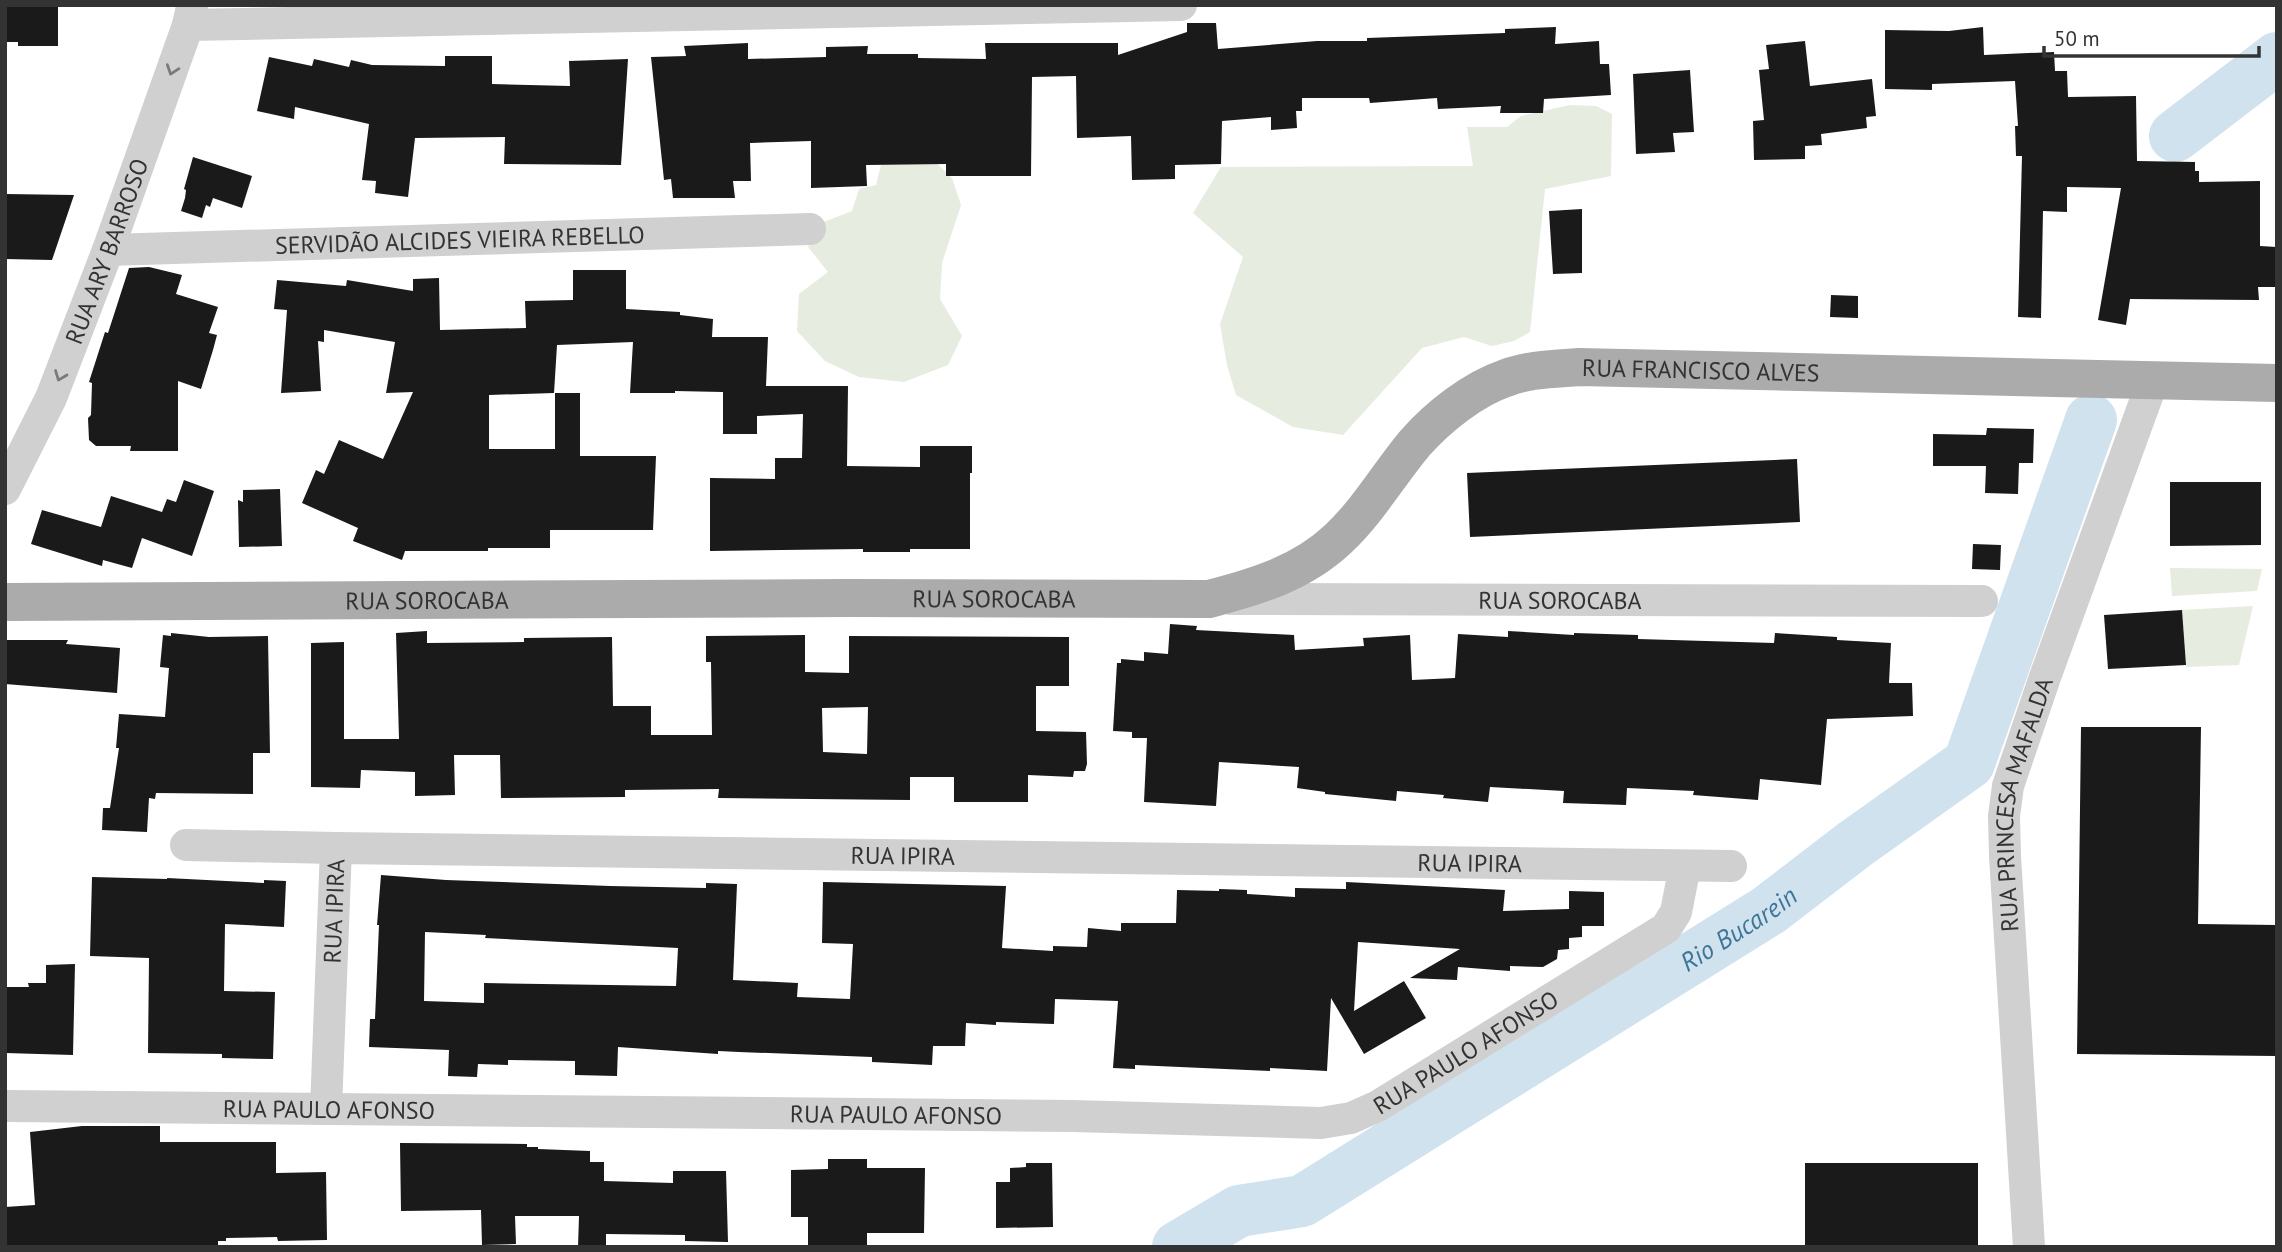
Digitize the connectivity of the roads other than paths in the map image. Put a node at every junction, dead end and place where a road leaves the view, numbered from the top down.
1 (1181, 5) edge
2 (190, 15) edge
3 (810, 229) dead end
4 (108, 250) junction
5 (2152, 380) junction
6 (2277, 383) edge
7 (5, 489) edge
8 (1209, 599) junction
9 (5, 601) edge
10 (1982, 601) dead end
11 (186, 845) dead end
12 (336, 848) junction
13 (1685, 866) junction
14 (1731, 866) dead end
15 (5, 1106) edge
16 (326, 1109) junction
17 (2029, 1247) edge

1 - 2 street
2 -> 4 street, RUA ARY BARROSO
3 - 4 street, SERVIDÃO ALCIDES VIEIRA REBELLO
4 -> 7 street, RUA ARY BARROSO
5 - 6 main road, RUA FRANCISCO ALVES
5 - 8 main road, RUA FRANCISCO ALVES
5 - 17 street, RUA PRINCESA MAFALDA
8 - 9 main road, RUA SOROCABA
8 - 10 street, RUA SOROCABA
11 - 12 street
12 - 13 street, RUA IPIRA
12 - 16 street, RUA IPIRA
13 - 14 street, RUA IPIRA
13 - 16 street, RUA PAULO AFONSO
15 - 16 street, RUA PAULO AFONSO

